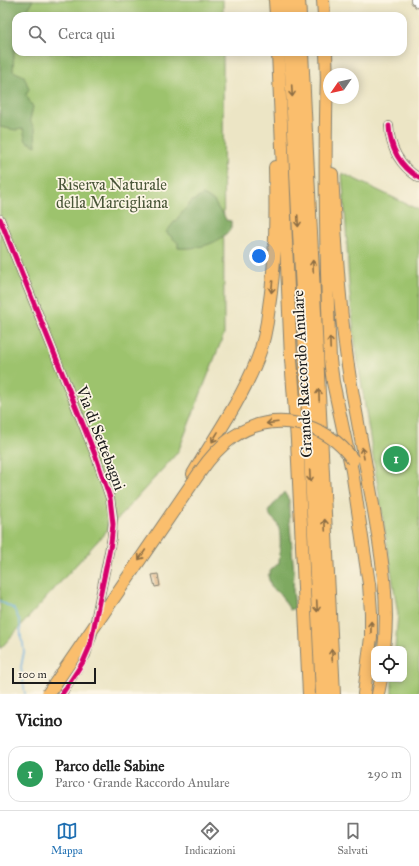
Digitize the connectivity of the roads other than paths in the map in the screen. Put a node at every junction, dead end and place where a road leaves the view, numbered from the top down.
1 (275, 0) edge
2 (287, 0) edge
3 (300, 0) edge
4 (323, 0) edge
5 (415, 0) edge
6 (419, 4) edge
7 (276, 12) edge
8 (288, 12) edge
9 (300, 12) edge
10 (324, 12) edge
11 (277, 56) edge
12 (277, 56) edge
13 (290, 56) edge
14 (302, 56) edge
15 (326, 56) edge
16 (327, 68) edge
17 (326, 104) edge
18 (329, 104) edge
19 (389, 126) dead end
20 (419, 178) edge
21 (0, 219) edge
22 (375, 519) junction
23 (164, 523) junction
24 (384, 646) edge
25 (380, 682) edge
26 (48, 694) edge
27 (62, 694) edge
28 (308, 694) edge
29 (322, 694) edge
30 (334, 694) edge
31 (364, 694) edge
32 (378, 694) edge

1 - 7 highway
2 - 8 highway
3 - 9 highway
4 - 10 highway
5 - 6 street
11 -> 23 highway, bridge
12 - 28 highway, Grande Raccordo Anulare
13 -> 29 highway, Grande Raccordo Anulare
30 -> 14 highway, Grande Raccordo Anulare
15 - 16 highway
31 -> 17 highway
22 -> 18 highway
19 - 20 street
21 - 27 street, Via di Settebagni
22 -> 23 highway, bridge
22 - 24 highway
23 -> 26 highway, bridge
25 - 32 highway

